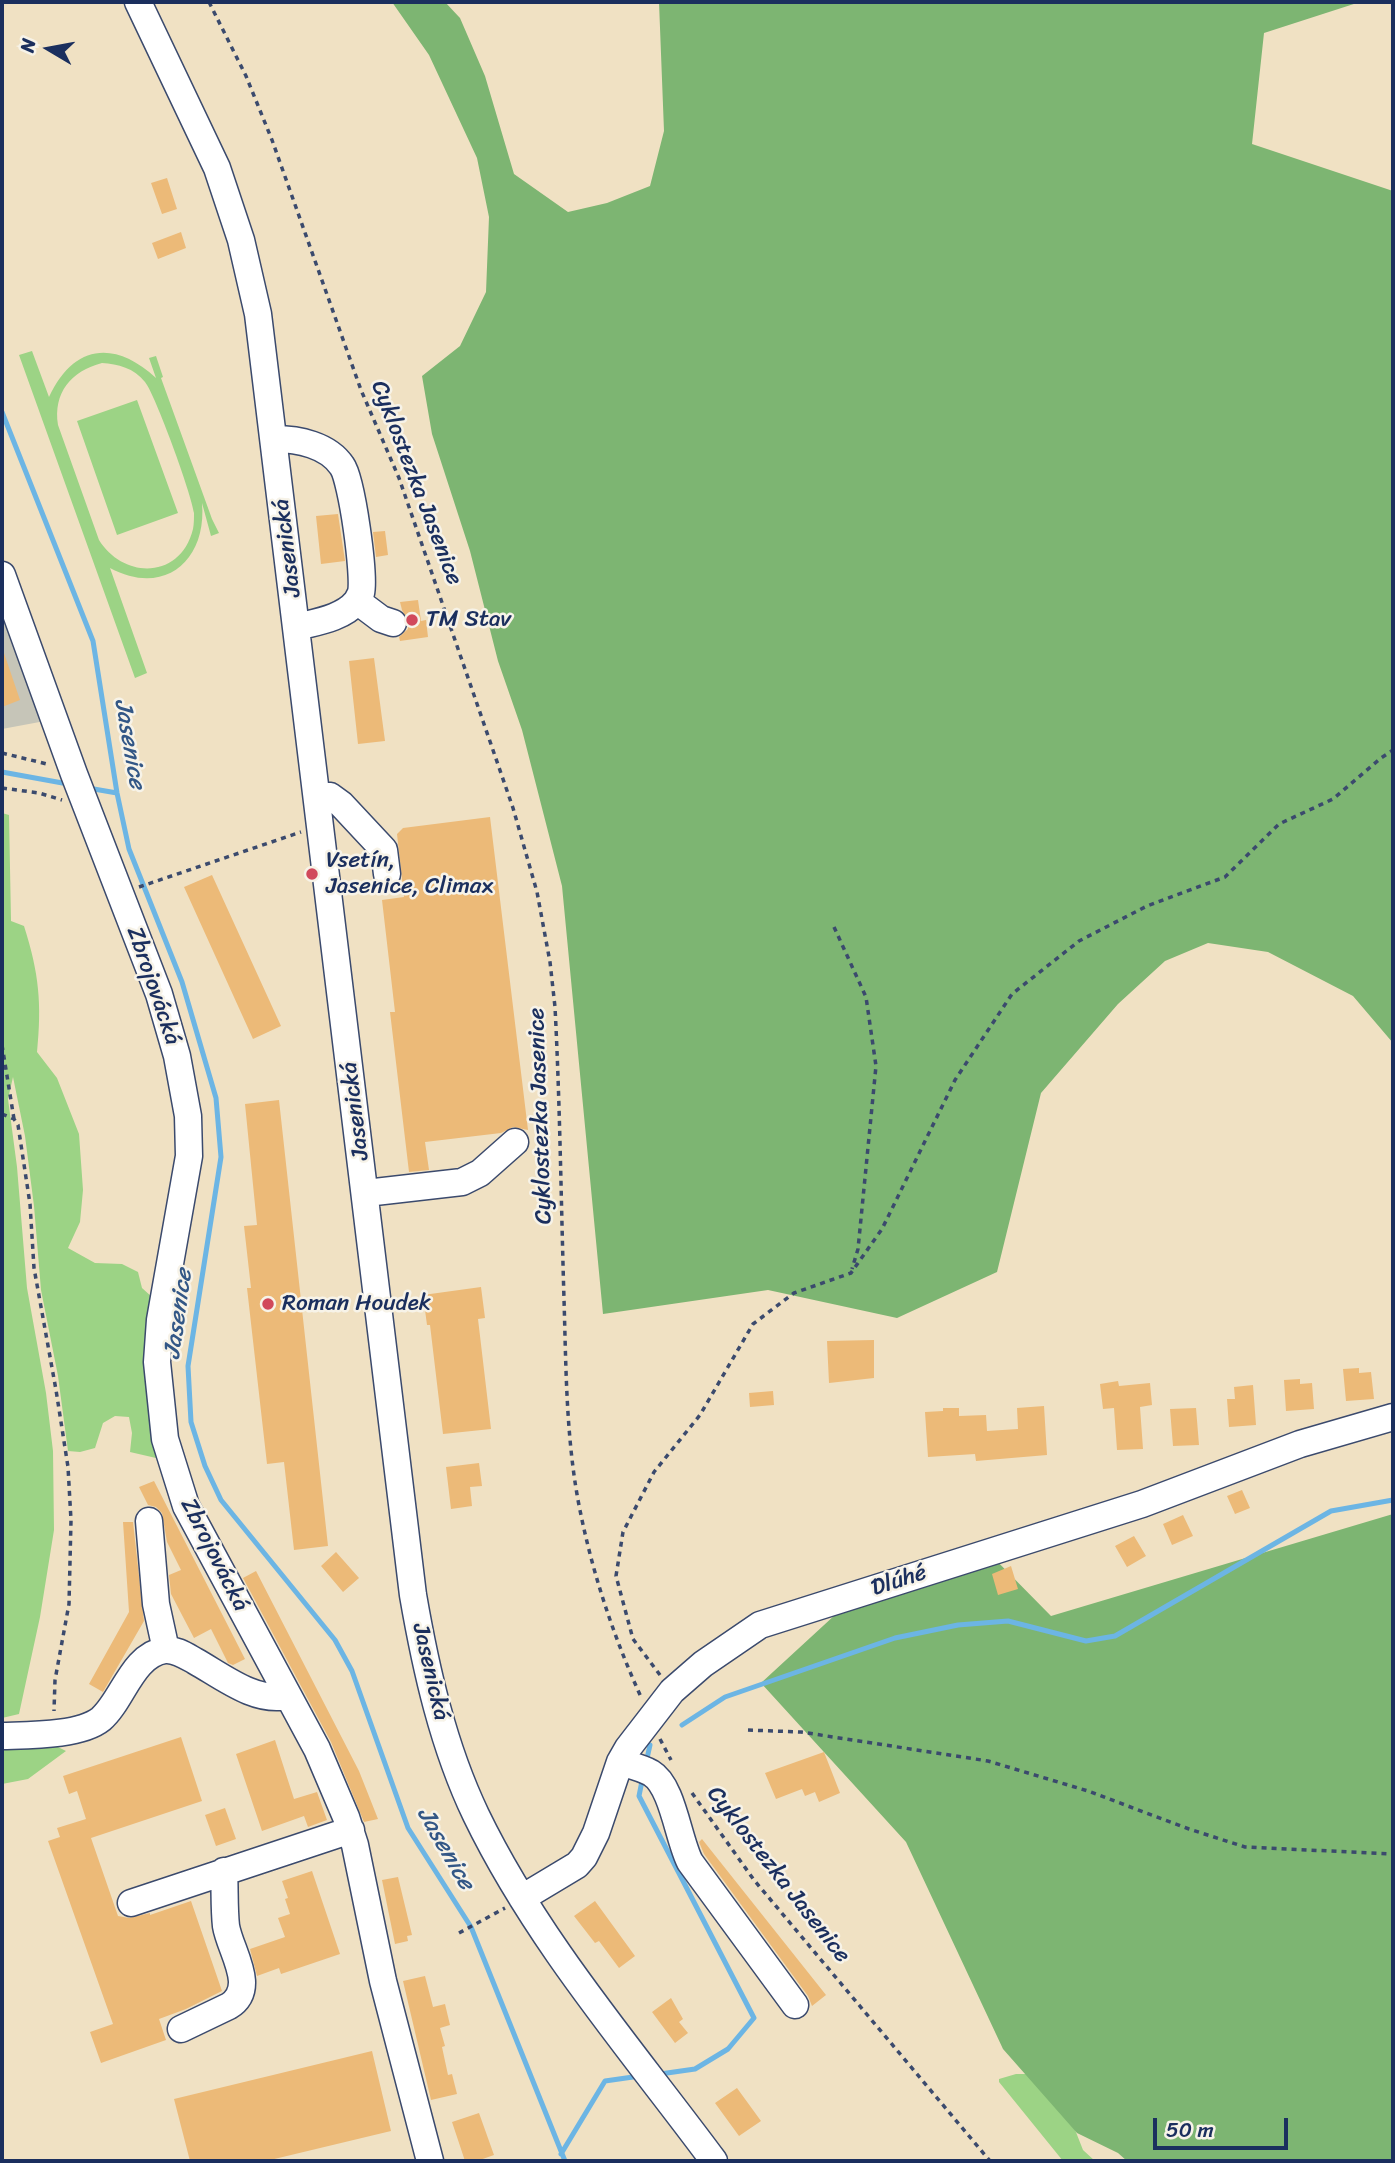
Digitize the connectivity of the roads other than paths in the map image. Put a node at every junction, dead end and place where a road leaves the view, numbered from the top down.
1 (138, 2) edge
2 (275, 439) junction
3 (2, 575) edge
4 (357, 601) junction
5 (393, 623) dead end
6 (297, 627) junction
7 (317, 795) junction
8 (387, 874) dead end
9 (515, 1142) dead end
10 (366, 1193) junction
11 (1393, 1417) edge
12 (149, 1521) dead end
13 (166, 1650) junction
14 (288, 1696) junction
15 (2, 1736) edge
16 (634, 1766) junction
17 (351, 1830) junction
18 (224, 1871) junction
19 (522, 1898) junction
20 (131, 1903) dead end
21 (794, 2005) dead end
22 (181, 2029) dead end
23 (430, 2161) edge
24 (714, 2161) edge

1 - 2 street, Jasenická
2 - 4 street
2 - 6 street, Jasenická
3 - 14 street, Zbrojovácká
4 - 5 street
4 - 6 street
6 - 7 street, Jasenická
7 - 8 street
7 - 10 street, Jasenická
9 - 10 street
10 - 19 street, Jasenická
11 - 16 street, Dlúhé
12 - 13 street
13 - 14 street
13 - 15 street
14 - 17 street, Zbrojovácká
16 - 19 street, Dlúhé
16 - 21 street
17 - 18 street
17 - 23 street, Zbrojovácká
18 - 20 street
18 - 22 street
19 - 24 street, Jasenická

